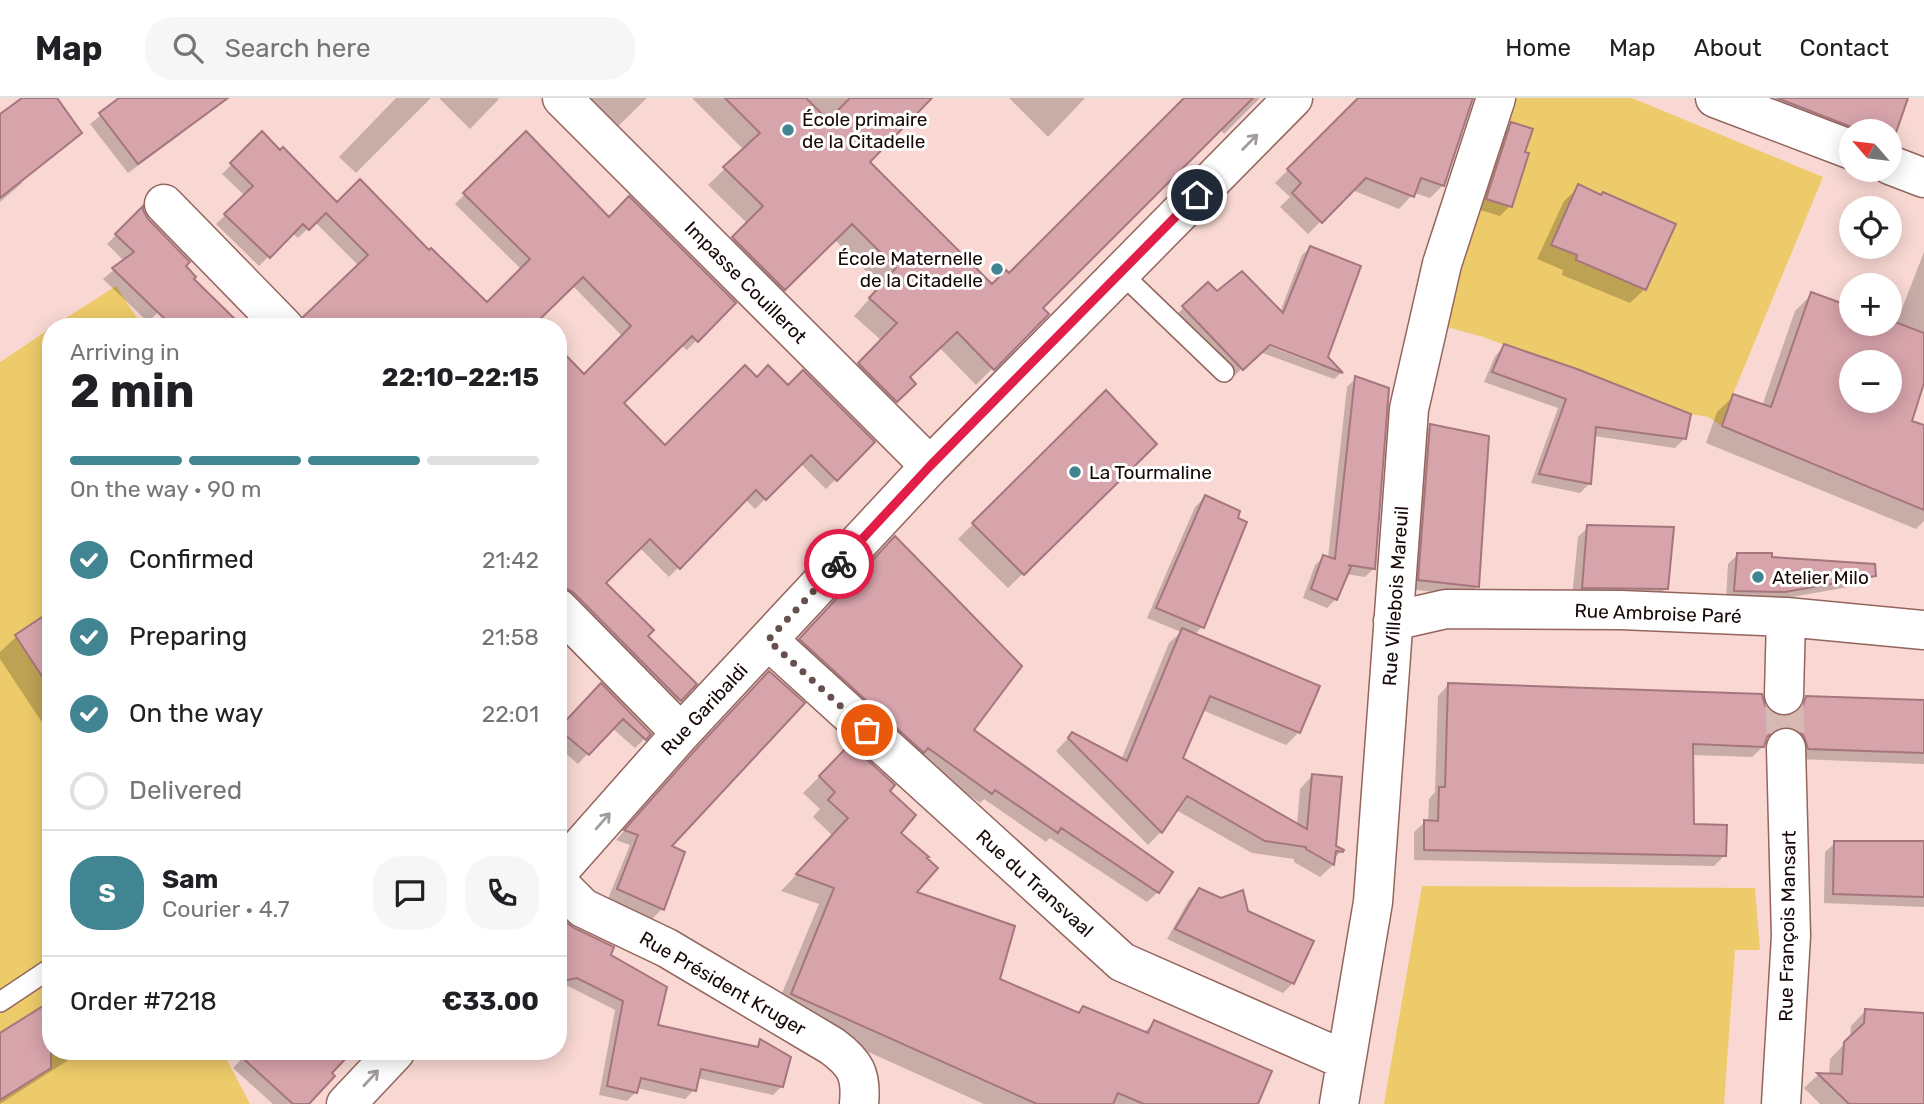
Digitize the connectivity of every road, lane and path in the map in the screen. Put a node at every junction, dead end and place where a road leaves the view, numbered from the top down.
1 (562, 98) edge
2 (1293, 98) edge
3 (1496, 98) edge
4 (1715, 98) edge
5 (1839, 145) edge
6 (1902, 170) edge
7 (1924, 178) edge
8 (164, 205) dead end
9 (1121, 272) junction
10 (275, 318) edge
11 (1224, 372) dead end
12 (930, 466) junction
13 (567, 617) edge
14 (1786, 617) junction
15 (1393, 621) junction
16 (1924, 630) edge
17 (768, 640) junction
18 (1784, 695) tunnel mouth
19 (681, 733) junction
20 (1786, 748) tunnel mouth
21 (567, 862) edge
22 (567, 892) edge
23 (42, 974) edge
24 (0, 1002) edge
25 (387, 1060) edge
26 (1345, 1060) junction
27 (346, 1104) edge
28 (859, 1104) edge
29 (1339, 1104) edge
30 (1781, 1104) edge

1 - 12 street, Impasse Couillerot
9 -> 2 street, Rue Garibaldi
3 - 15 street, Rue Villebois Mareuil
4 - 5 street
6 - 7 street
8 - 10 street
9 - 11 lane
9 - 12 street, Rue Garibaldi
12 - 17 street, Rue Garibaldi
13 - 19 street
14 - 15 street, Rue Ambroise Paré
14 - 16 street, Rue Ambroise Paré
14 - 18 street
15 - 26 street, Rue Villebois Mareuil
17 - 19 street, Rue Garibaldi
17 - 26 street, Rue du Transvaal
21 -> 19 street, Rue Garibaldi
20 - 30 street, Rue François Mansart
22 - 28 street, Rue Président Kruger
23 - 24 lane
27 -> 25 street
26 - 29 street, Rue Villebois Mareuil

